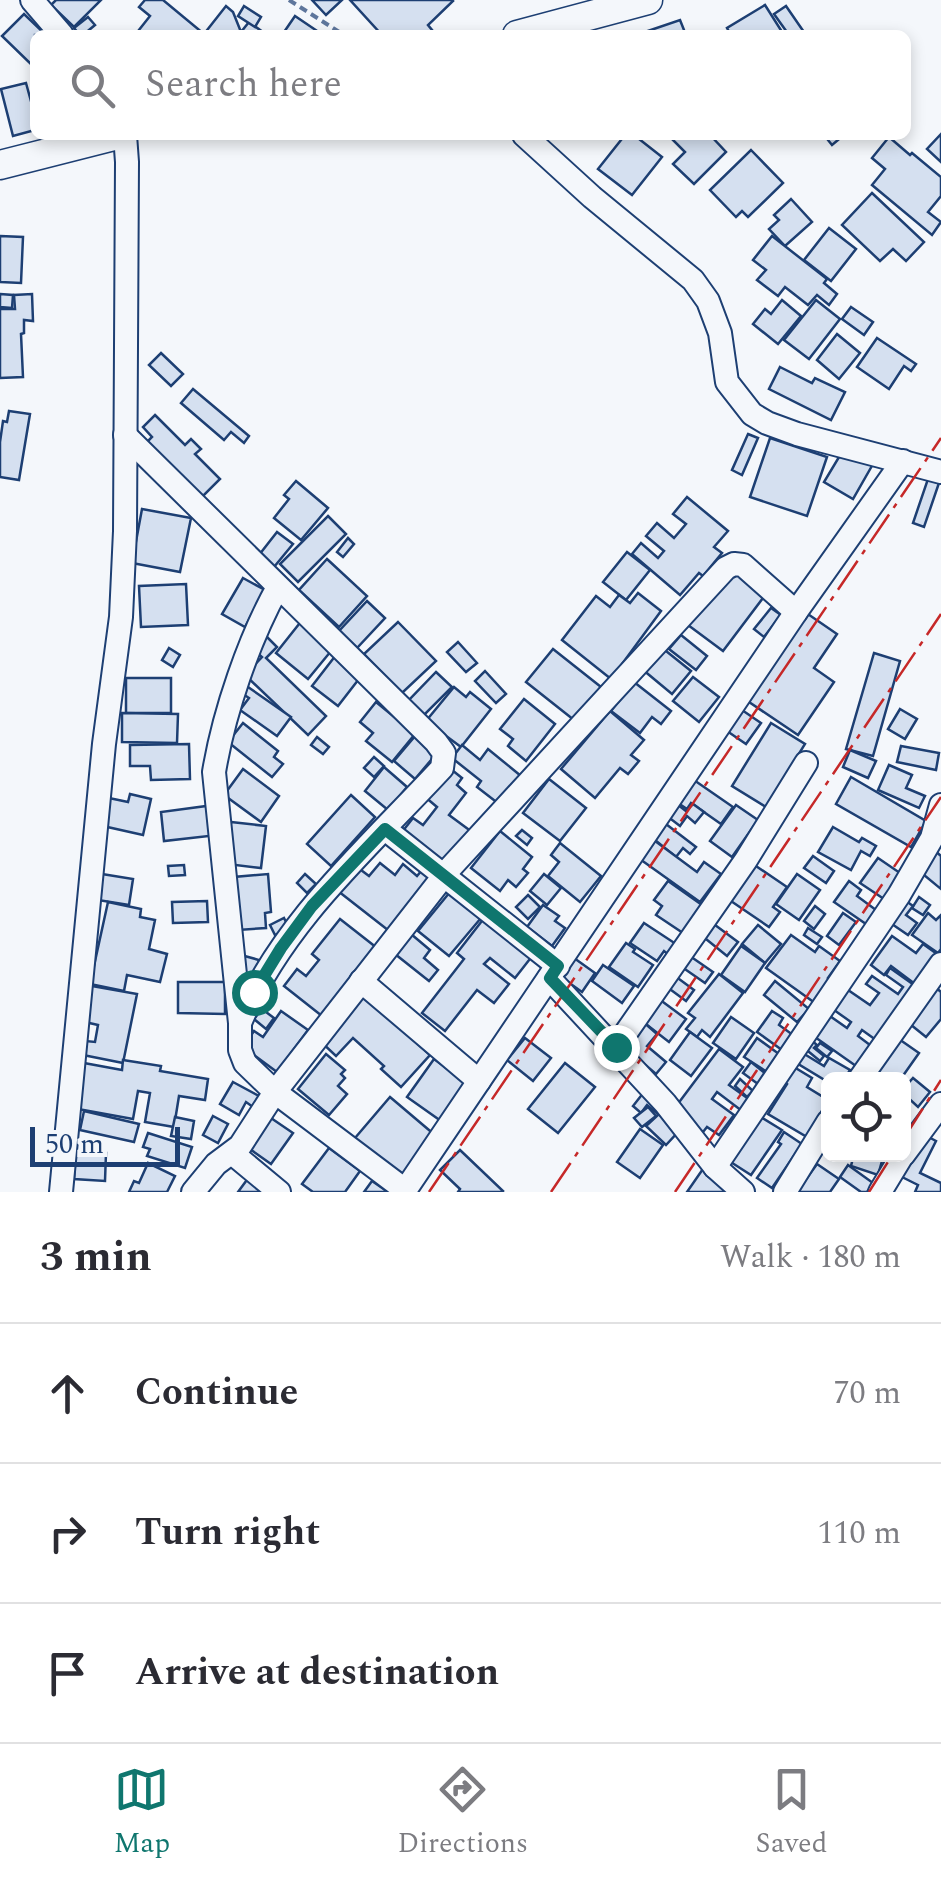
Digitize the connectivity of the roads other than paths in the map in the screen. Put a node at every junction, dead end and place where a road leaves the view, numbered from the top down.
1 (32, 0) edge
2 (642, 1) edge
3 (58, 30) edge
4 (535, 30) edge
5 (102, 140) edge
6 (123, 140) edge
7 (529, 140) edge
8 (0, 165) edge
9 (125, 435) junction
10 (903, 461) junction
11 (941, 472) edge
12 (278, 587) junction
13 (796, 612) junction
14 (806, 763) dead end
15 (941, 805) edge
16 (385, 829) junction
17 (444, 876) junction
18 (941, 964) edge
19 (554, 972) junction
20 (361, 982) junction
21 (240, 1023) junction
22 (616, 1047) junction
23 (865, 1072) edge
24 (479, 1081) junction
25 (275, 1092) junction
26 (937, 1116) edge
27 (821, 1133) edge
28 (911, 1145) edge
29 (232, 1152) junction
30 (898, 1162) edge
31 (715, 1167) junction
32 (404, 1191) edge
33 (61, 1192) edge
34 (193, 1192) edge
35 (279, 1192) edge
36 (743, 1192) edge
37 (785, 1192) edge
38 (880, 1192) edge

1 - 3 street
2 - 4 main road
5 - 8 main road
6 - 9 street
7 - 10 street
9 - 12 street
9 - 33 street
10 - 11 street
10 - 13 street
12 - 16 street
12 - 21 street
13 - 17 street
13 - 19 street
14 - 22 street
15 - 31 street
16 - 17 street
16 - 21 street
17 - 19 street
17 - 20 street
18 - 23 street
19 - 22 street
19 - 24 street
20 - 24 street
20 - 25 street
21 - 25 street
22 - 31 street
24 - 32 street
25 - 29 street
25 - 32 street
26 - 28 street
27 - 37 street
29 - 34 street
29 - 35 street
30 - 38 street
31 - 36 street

